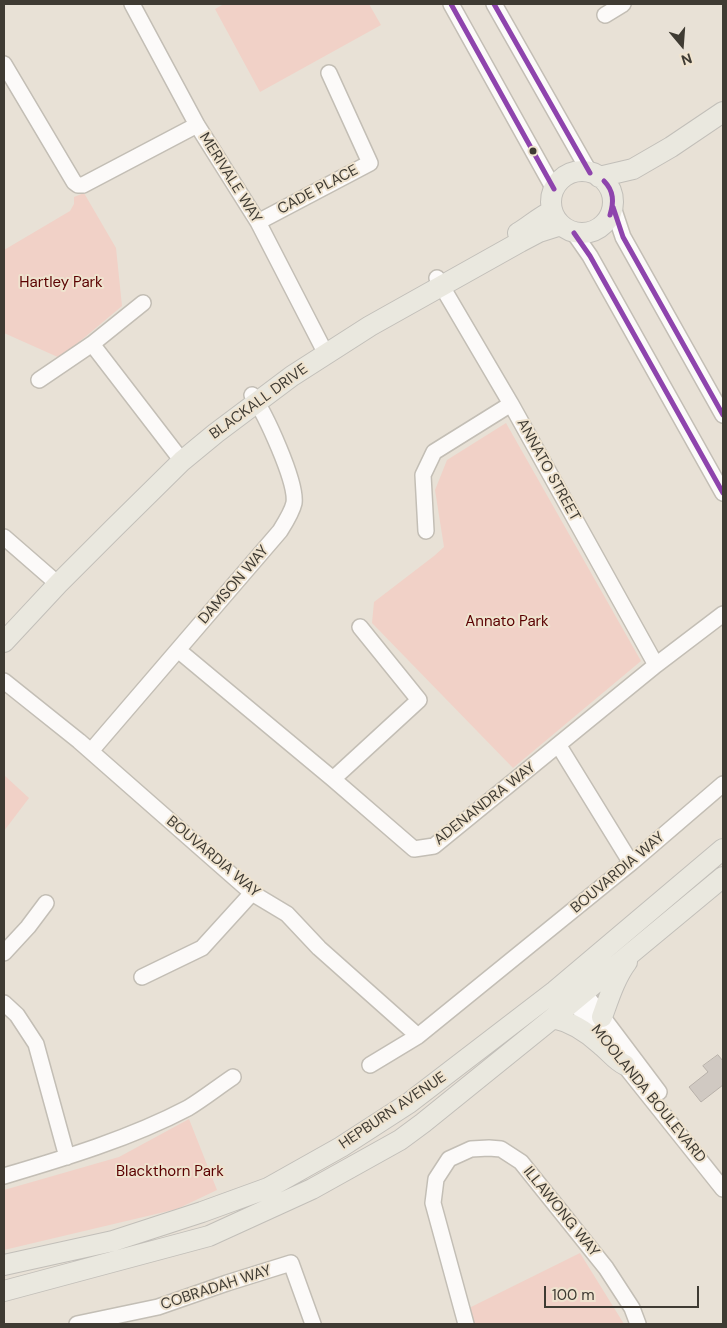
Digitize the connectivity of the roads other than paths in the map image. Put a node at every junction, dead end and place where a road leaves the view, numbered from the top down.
1 (132, 4) edge
2 (451, 4) edge
3 (494, 4) edge
4 (623, 4) edge
5 (605, 15) dead end
6 (4, 64) edge
7 (329, 73) dead end
8 (722, 121) edge
9 (197, 125) junction
10 (595, 175) junction
11 (554, 189) junction
12 (613, 203) junction
13 (258, 222) junction
14 (562, 223) junction
15 (439, 282) junction
16 (143, 303) dead end
17 (92, 344) junction
18 (324, 350) junction
19 (39, 380) dead end
20 (254, 398) junction
21 (511, 404) junction
22 (723, 415) edge
23 (180, 457) junction
24 (723, 493) edge
25 (426, 530) dead end
26 (4, 537) edge
27 (4, 548) edge
28 (52, 585) junction
29 (723, 614) edge
30 (360, 627) dead end
31 (4, 631) edge
32 (4, 642) edge
33 (178, 650) junction
34 (656, 665) junction
35 (4, 681) edge
36 (559, 746) junction
37 (91, 751) junction
38 (333, 779) junction
39 (723, 784) edge
40 (723, 849) edge
41 (631, 863) junction
42 (723, 876) edge
43 (252, 893) junction
44 (46, 902) dead end
45 (637, 948) junction
46 (4, 953) edge
47 (577, 974) junction
48 (142, 977) dead end
49 (555, 991) junction
50 (578, 997) junction
51 (4, 1003) edge
52 (602, 1017) junction
53 (553, 1018) junction
54 (418, 1036) junction
55 (370, 1065) dead end
56 (625, 1065) junction
57 (233, 1077) dead end
58 (67, 1157) junction
59 (723, 1172) edge
60 (4, 1176) edge
61 (723, 1189) edge
62 (4, 1265) edge
63 (4, 1291) edge
64 (77, 1324) edge
65 (313, 1324) edge
66 (466, 1324) edge
67 (638, 1324) edge

1 - 9 street, MERIVALE WAY
2 - 11 street
3 - 10 street
4 - 5 street
6 - 9 street
7 - 13 street, CADE PLACE
8 - 10 main road
8 - 12 main road
9 - 13 street, MERIVALE WAY
10 - 11 main road
10 - 12 main road
11 - 14 main road
12 - 14 main road
12 - 22 street
13 - 18 street, MERIVALE WAY
14 - 15 main road, BLACKALL DRIVE
14 - 24 street
15 - 18 main road, BLACKALL DRIVE
15 - 21 street, ANNATO STREET
16 - 17 street
17 - 19 street
17 - 23 street
18 - 20 main road, BLACKALL DRIVE
20 - 23 main road, BLACKALL DRIVE
20 - 33 street, DAMSON WAY
21 - 25 street
21 - 34 street, ANNATO STREET
23 - 28 main road, BLACKALL DRIVE
26 - 28 street
27 - 28 street
28 - 31 main road, BLACKALL DRIVE
28 - 32 main road, BLACKALL DRIVE
29 - 34 street, ADENANDRA WAY
30 - 38 street
33 - 37 street, DAMSON WAY
33 - 38 street, ADENANDRA WAY
34 - 36 street, ADENANDRA WAY
35 - 37 street, BOUVARDIA WAY
36 - 38 street, ADENANDRA WAY
36 - 41 street
37 - 43 street, BOUVARDIA WAY
39 - 41 street, BOUVARDIA WAY
40 - 47 main road, HEPBURN AVENUE
41 - 54 street, BOUVARDIA WAY
42 - 45 main road, HEPBURN AVENUE
43 - 48 street
43 - 54 street, BOUVARDIA WAY
44 - 46 street
45 - 50 main road, HEPBURN AVENUE
45 - 52 main road
47 - 49 main road, HEPBURN AVENUE
47 - 50 street, MOOLANDA BOULEVARD
49 - 50 street, MOOLANDA BOULEVARD
49 - 62 main road, HEPBURN AVENUE
50 - 52 street, MOOLANDA BOULEVARD
50 - 53 main road, HEPBURN AVENUE
50 - 56 street, MOOLANDA BOULEVARD
51 - 58 street
52 - 59 street, MOOLANDA BOULEVARD
53 - 56 main road
53 - 63 main road, HEPBURN AVENUE
54 - 55 street, BOUVARDIA WAY
56 - 61 street, MOOLANDA BOULEVARD
57 - 58 street
58 - 60 street
64 - 65 street, COBRADAH WAY
66 - 67 street, ILLAWONG WAY

